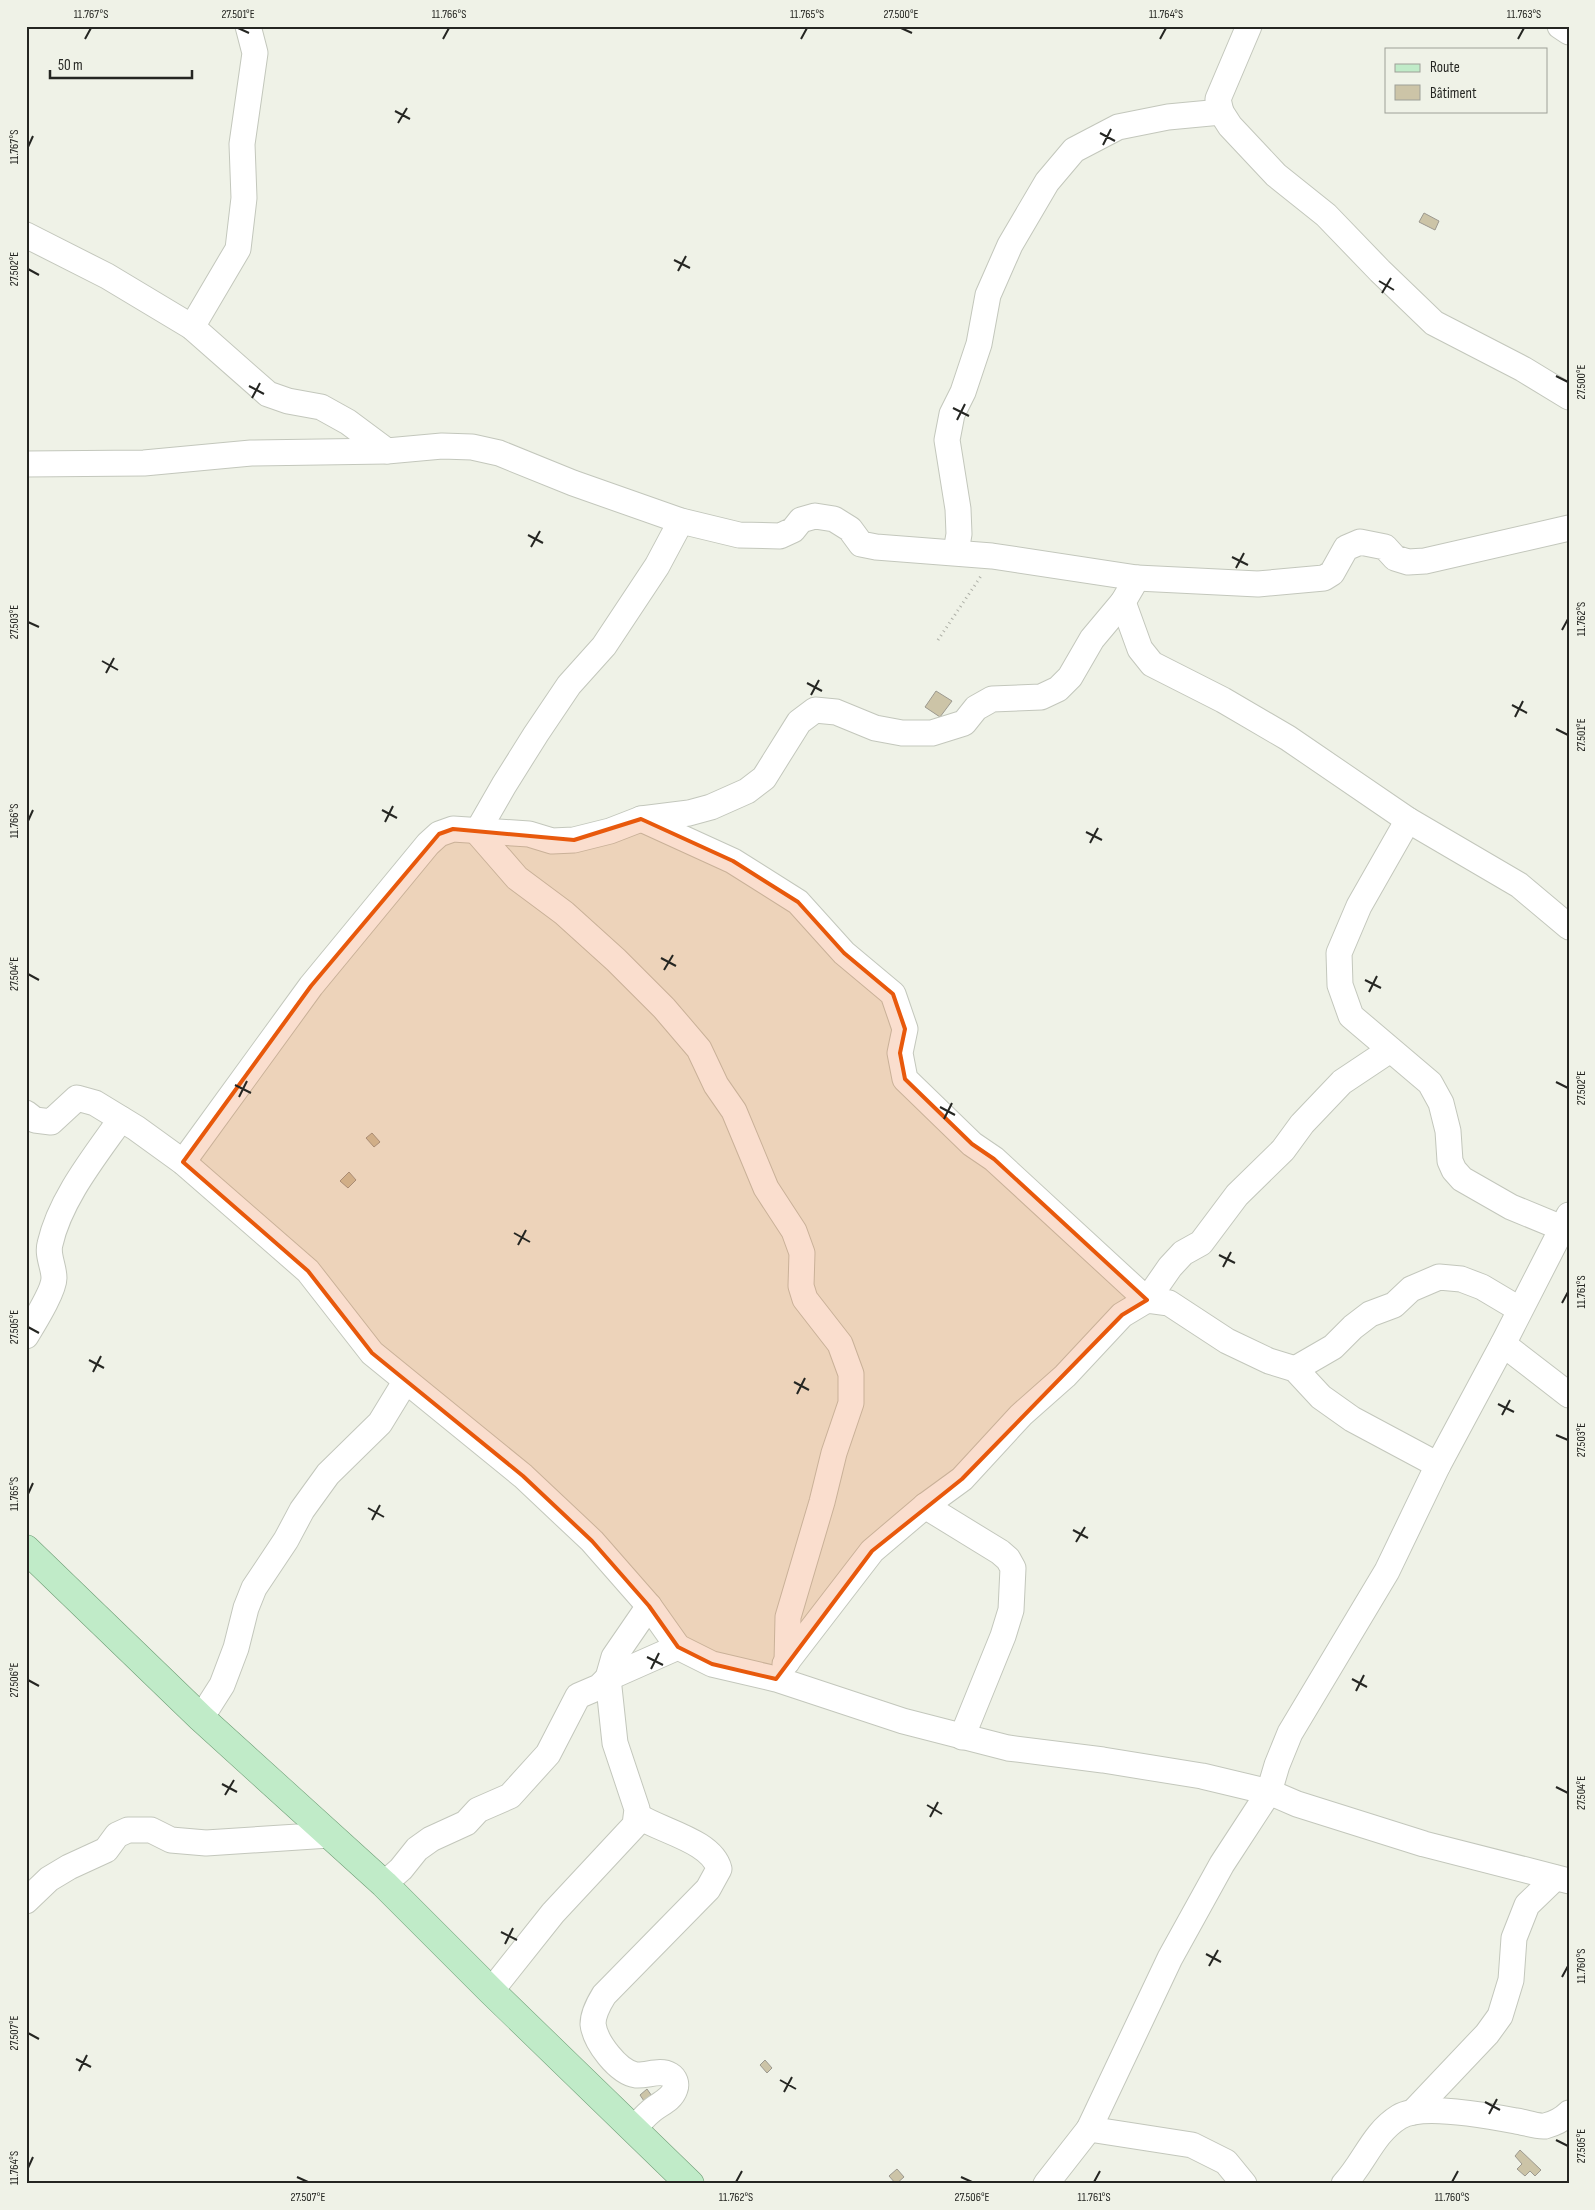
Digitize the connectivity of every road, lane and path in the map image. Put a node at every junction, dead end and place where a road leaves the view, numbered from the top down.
1 (248, 26) edge
2 (1249, 26) edge
3 (1560, 26) edge
4 (1569, 32) edge
5 (1221, 112) junction
6 (26, 235) edge
7 (192, 327) junction
8 (1569, 397) edge
9 (387, 452) junction
10 (26, 464) edge
11 (680, 521) junction
12 (1569, 528) edge
13 (956, 552) junction
14 (992, 556) junction
15 (1137, 578) junction
16 (1123, 602) junction
17 (938, 640) dead end
18 (641, 819) junction
19 (1408, 820) junction
20 (478, 832) junction
21 (1569, 927) edge
22 (1390, 1050) junction
23 (26, 1113) edge
24 (121, 1119) junction
25 (183, 1162) junction
26 (1565, 1221) edge
27 (1147, 1300) junction
28 (1519, 1309) junction
29 (26, 1336) edge
30 (1503, 1344) junction
31 (1295, 1369) junction
32 (406, 1382) junction
33 (1569, 1395) edge
34 (1438, 1465) junction
35 (925, 1506) junction
36 (26, 1549) edge
37 (649, 1606) junction
38 (678, 1647) junction
39 (782, 1671) junction
40 (608, 1678) junction
41 (201, 1718) junction
42 (962, 1736) junction
43 (1269, 1792) junction
44 (638, 1816) junction
45 (328, 1835) junction
46 (1562, 1880) edge
47 (384, 1884) junction
48 (26, 1901) edge
49 (490, 1991) junction
50 (1413, 2112) junction
51 (1569, 2114) edge
52 (634, 2129) junction
53 (1089, 2129) junction
54 (690, 2184) edge
55 (1046, 2184) edge
56 (1244, 2184) edge
57 (1344, 2184) edge

1 - 7 street
2 - 5 street
3 - 4 street
5 - 8 street
5 - 13 street
6 - 7 street
7 - 9 street
9 - 10 street
9 - 11 street
11 - 13 street
11 - 20 street
12 - 15 street
13 - 14 street
14 - 15 street
14 - 17 path
15 - 16 street
16 - 18 street
16 - 19 street
18 - 20 street
18 - 27 street
19 - 21 street
19 - 22 street
20 - 25 street
20 - 39 street
22 - 26 street
22 - 27 street
23 - 24 street
24 - 25 street
24 - 29 street
25 - 32 street
26 - 28 street
27 - 31 street
27 - 35 street
28 - 30 street
28 - 31 street
30 - 33 street
30 - 34 street
31 - 34 street
32 - 37 street
32 - 41 street
34 - 43 street
35 - 39 street
35 - 42 street
36 - 41 main road
37 - 38 street
37 - 40 street
38 - 39 street
38 - 40 street
39 - 42 street
40 - 44 street
40 - 47 street
41 - 45 main road
42 - 43 street
43 - 46 street
43 - 53 street
44 - 49 street
44 - 52 street
45 - 47 main road
45 - 48 street
46 - 50 street
47 - 49 main road
49 - 52 main road
50 - 51 street
50 - 57 street
52 - 54 main road
53 - 55 street
53 - 56 street

